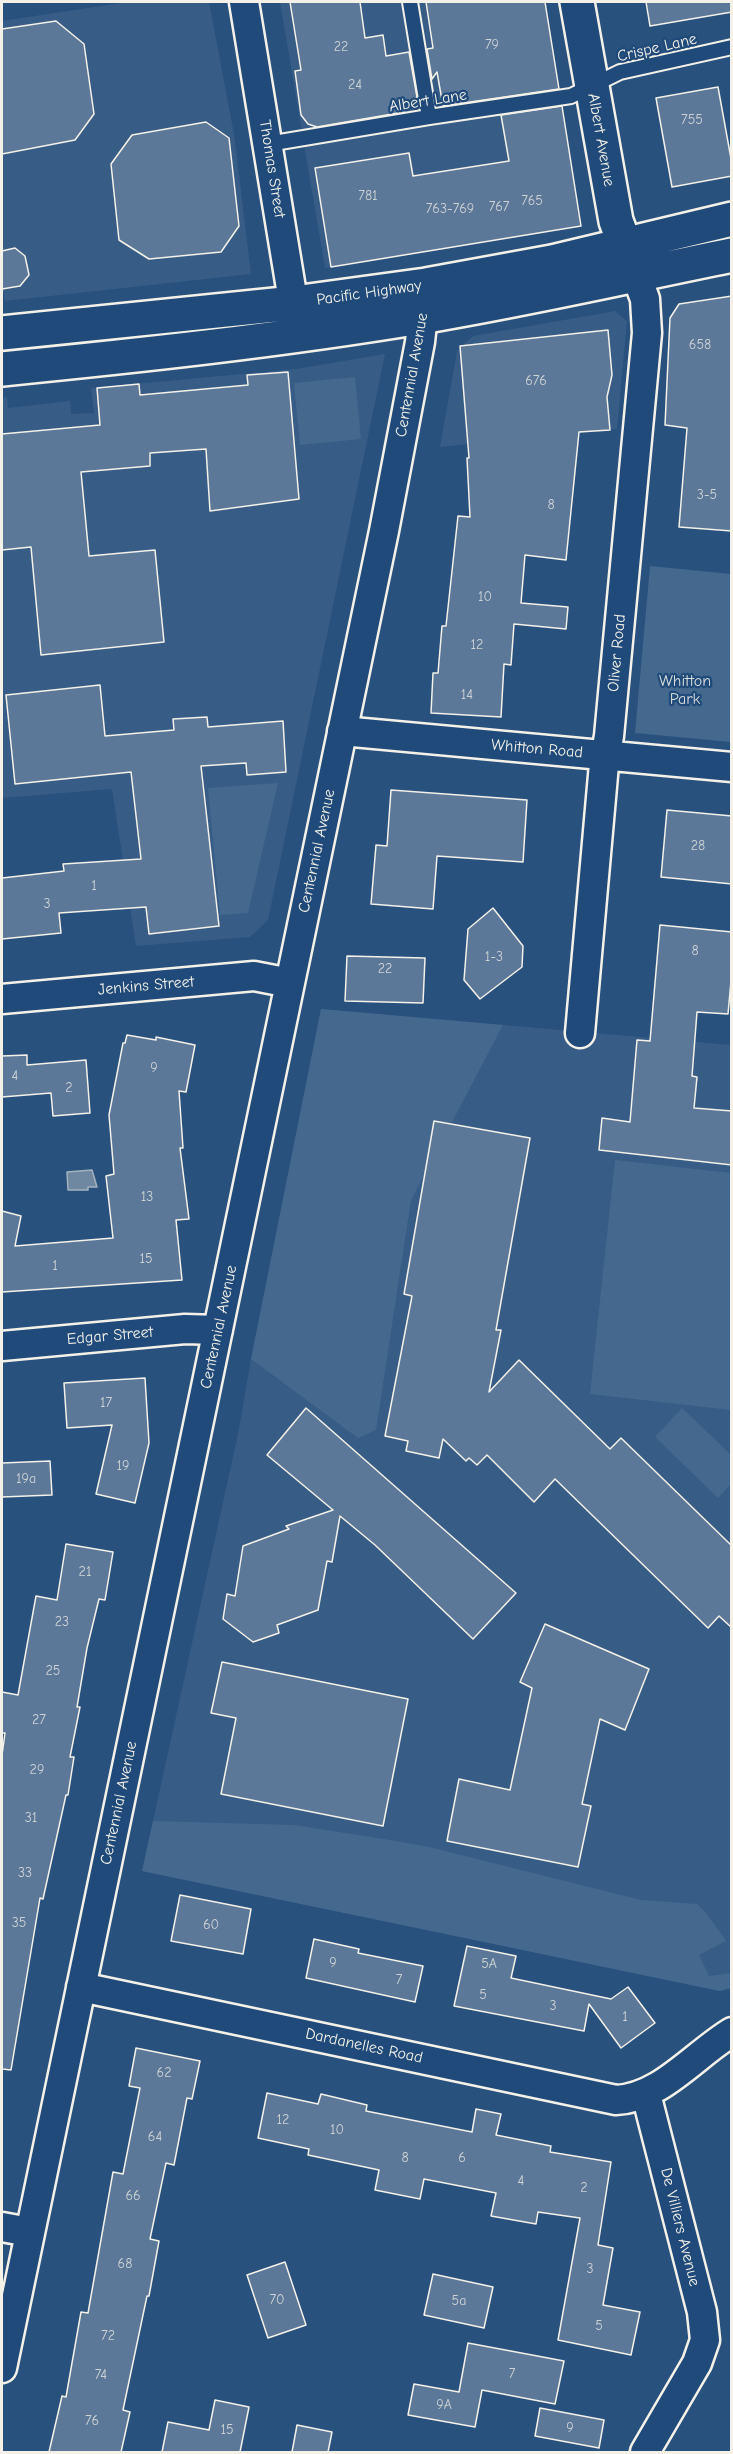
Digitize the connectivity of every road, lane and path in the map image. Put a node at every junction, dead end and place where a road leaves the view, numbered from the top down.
1 (244, 2) edge
2 (410, 2) edge
3 (577, 2) edge
4 (732, 47) edge
5 (592, 87) junction
6 (429, 117) junction
7 (268, 144) junction
8 (732, 219) edge
9 (624, 244) junction
10 (732, 255) edge
11 (636, 274) junction
12 (426, 285) junction
13 (294, 303) junction
14 (423, 317) junction
15 (2, 333) edge
16 (299, 336) junction
17 (2, 369) edge
18 (342, 731) junction
19 (606, 755) junction
20 (732, 767) edge
21 (290, 983) junction
22 (2, 999) edge
23 (580, 1033) dead end
24 (218, 1330) junction
25 (2, 1346) edge
26 (81, 1987) junction
27 (732, 2032) edge
28 (646, 2094) junction
29 (2, 2227) edge
30 (29, 2232) junction
31 (2, 2368) edge
32 (645, 2452) edge

1 - 7 street, Thomas Street
2 - 6 lane
3 - 5 main road, Albert Avenue
4 - 5 lane, Crispe Lane
5 - 6 lane, Albert Lane
5 - 9 main road, Albert Avenue
6 - 7 lane, Albert Lane
7 - 13 street, Thomas Street
8 - 9 main road, Pacific Highway
9 - 11 main road, Albert Avenue
9 - 12 main road, Pacific Highway
10 - 11 main road, Pacific Highway
11 - 14 main road, Pacific Highway
11 - 19 street, Oliver Road
12 - 13 main road, Pacific Highway
12 - 14 street, Centennial Avenue
13 - 15 main road, Pacific Highway
13 - 16 street, Thomas Street
14 - 16 main road, Pacific Highway
14 - 18 street, Centennial Avenue
16 - 17 main road, Pacific Highway
18 - 19 street, Whitton Road
18 - 21 street, Centennial Avenue
19 - 20 street, Whitton Road
19 - 23 street, Oliver Road
21 - 22 street, Jenkins Street
21 - 24 street, Centennial Avenue
24 - 25 street, Edgar Street
24 - 26 street, Centennial Avenue
26 - 28 street, Dardanelles Road
26 - 30 street, Centennial Avenue
27 - 28 street
28 - 32 street, De Villiers Avenue
29 - 30 street
30 - 31 street, Centennial Avenue

